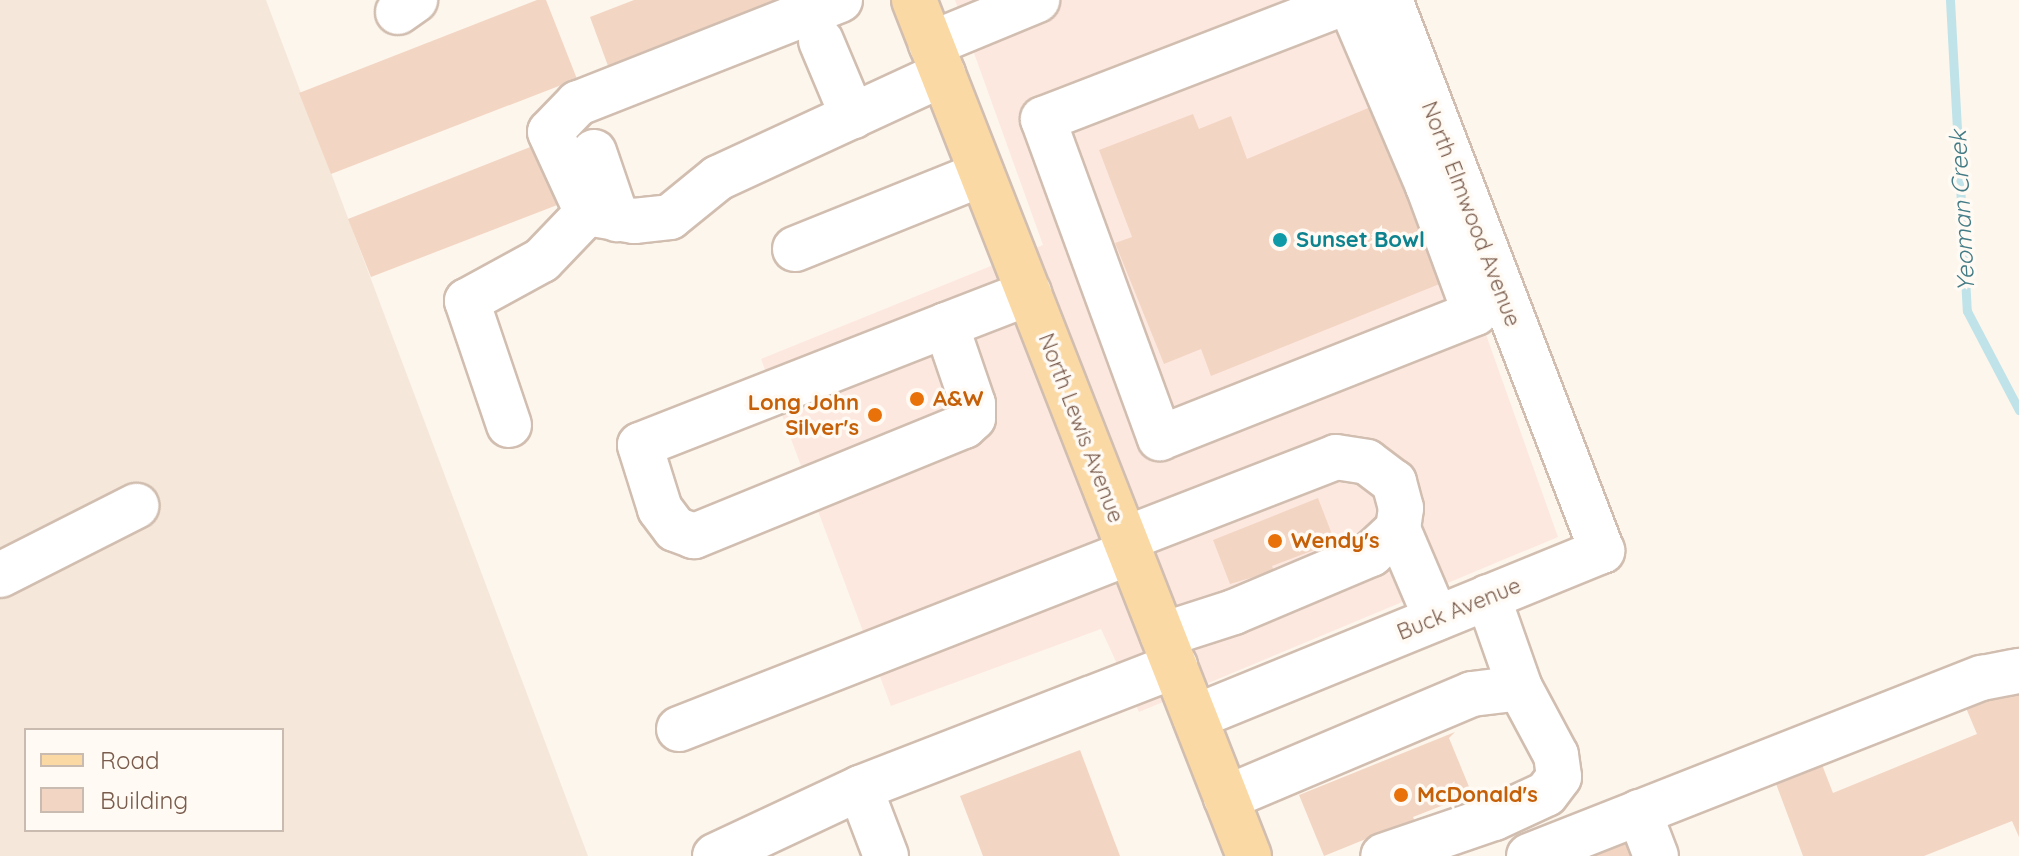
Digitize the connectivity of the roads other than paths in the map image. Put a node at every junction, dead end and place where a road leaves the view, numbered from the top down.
1 (840, 0) edge
2 (914, 0) edge
3 (1037, 0) edge
4 (1390, 0) edge
5 (821, 41) dead end
6 (937, 59) junction
7 (853, 117) junction
8 (594, 152) dead end
9 (982, 174) junction
10 (1442, 180) junction
11 (602, 216) junction
12 (795, 249) dead end
13 (1029, 293) junction
14 (946, 325) junction
15 (509, 425) dead end
16 (1553, 429) joint
17 (136, 506) dead end
18 (1398, 529) junction
19 (1127, 545) junction
20 (0, 575) edge
21 (1488, 597) junction
22 (1436, 618) junction
23 (1169, 650) junction
24 (2019, 671) edge
25 (1520, 688) junction
26 (1195, 717) junction
27 (679, 729) dead end
28 (860, 788) junction
29 (1226, 798) junction
30 (1639, 812) junction
31 (715, 856) edge
32 (886, 856) edge
33 (1249, 856) edge
34 (1383, 856) edge
35 (1529, 856) edge
36 (1656, 856) edge

1 - 11 street
2 - 6 main road, North Lewis Avenue
3 - 6 street
4 - 10 street, North Elmwood Avenue
5 - 7 street
6 - 7 street
6 - 9 main road, North Lewis Avenue
7 - 11 street
8 - 11 street
9 - 12 street
9 - 13 main road, North Lewis Avenue
10 - 10 street
10 - 16 street, North Elmwood Avenue
11 - 15 street
13 - 14 street
13 - 19 main road, North Lewis Avenue
14 - 14 street
16 - 21 street, Buck Avenue
17 - 20 street
18 - 19 street
18 - 22 street
18 - 23 street
19 - 23 main road, North Lewis Avenue
19 - 27 street
21 - 22 street, Buck Avenue
21 - 25 street
22 - 26 street, Buck Avenue
23 - 26 main road, North Lewis Avenue
23 - 28 street
24 - 30 street
25 - 29 street
25 - 34 street
26 - 29 main road, North Lewis Avenue
28 - 31 street
28 - 32 street
29 - 33 main road, North Lewis Avenue
30 - 35 street
30 - 36 street

